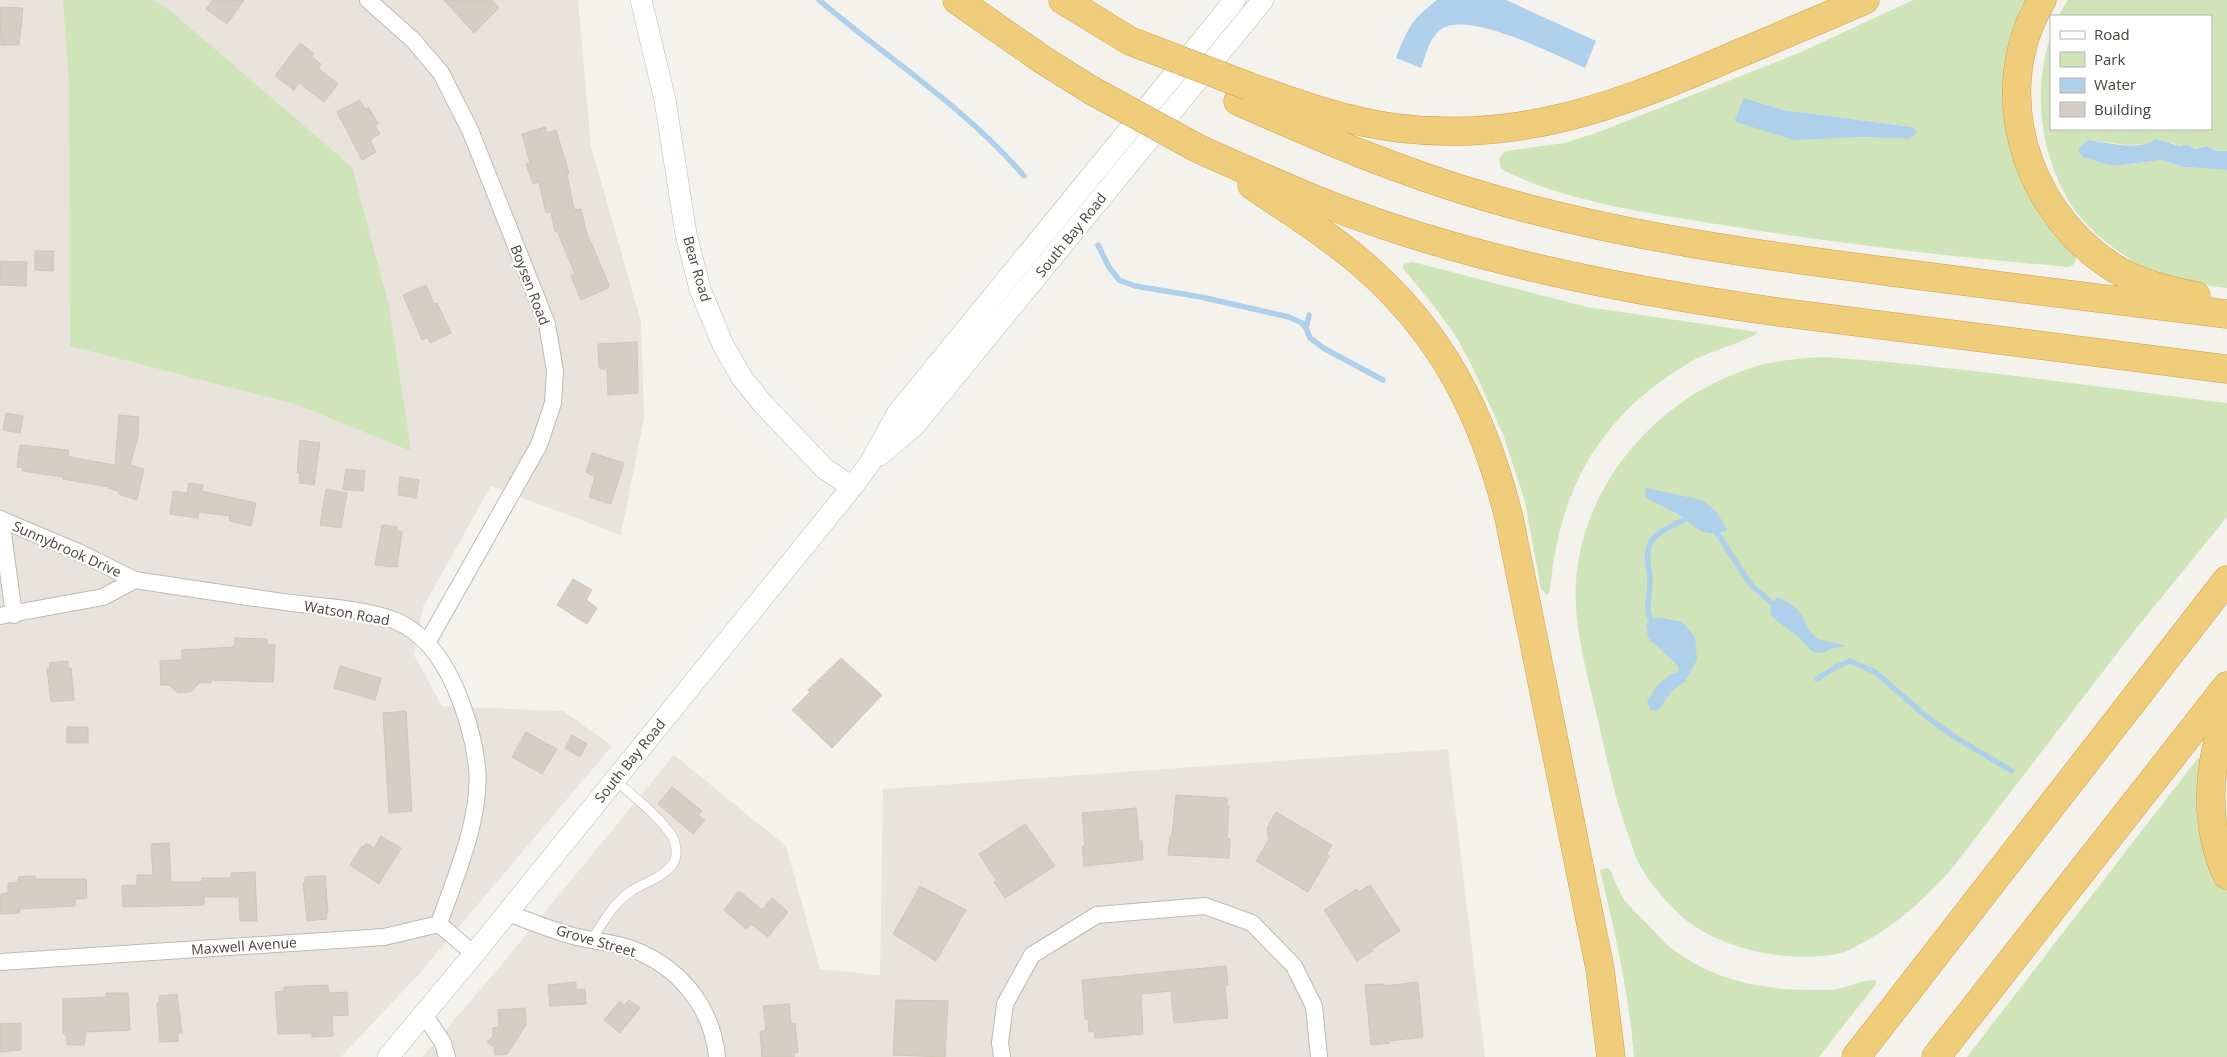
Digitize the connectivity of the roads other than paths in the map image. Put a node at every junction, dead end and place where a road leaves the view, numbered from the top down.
1 (368, 0) edge
2 (641, 0) edge
3 (957, 0) edge
4 (1063, 0) edge
5 (1236, 0) edge
6 (1263, 0) edge
7 (1865, 0) edge
8 (2042, 0) edge
9 (1243, 93) junction
10 (1199, 149) junction
11 (2227, 304) edge
12 (2227, 314) edge
13 (2227, 369) edge
14 (870, 463) junction
15 (852, 487) junction
16 (0, 519) edge
17 (135, 580) junction
18 (2227, 580) edge
19 (7, 616) edge
20 (427, 643) junction
21 (2227, 686) edge
22 (2227, 712) edge
23 (615, 780) junction
24 (2227, 875) edge
25 (508, 913) junction
26 (439, 924) junction
27 (592, 940) junction
28 (474, 954) junction
29 (0, 962) edge
30 (424, 1014) junction
31 (388, 1057) edge
32 (447, 1057) edge
33 (717, 1057) edge
34 (1002, 1057) edge
35 (1319, 1057) edge
36 (1611, 1057) edge
37 (1856, 1057) edge
38 (1936, 1057) edge

1 - 20 street, Boysen Road
2 - 15 street, Bear Road
3 - 10 highway, bridge
4 - 9 highway, bridge
5 - 14 street, South Bay Road
6 - 14 street, South Bay Road
7 - 9 highway
8 - 11 highway
9 - 12 highway
10 - 13 highway
10 - 36 highway
14 - 15 street, South Bay Road
15 - 23 street, South Bay Road
16 - 17 street, Sunnybrook Drive
16 - 19 street
17 - 19 street
17 - 20 street, Watson Road
18 - 37 highway
20 - 26 street, Watson Road
21 - 38 highway
22 - 24 highway
23 - 25 street, South Bay Road
23 - 27 lane
25 - 27 street, Grove Street
25 - 28 street, South Bay Road
26 - 28 street
26 - 29 street, Maxwell Avenue
27 - 33 street, Grove Street
28 - 30 street, South Bay Road
30 - 31 street, South Bay Road
30 - 32 street
34 - 35 street

